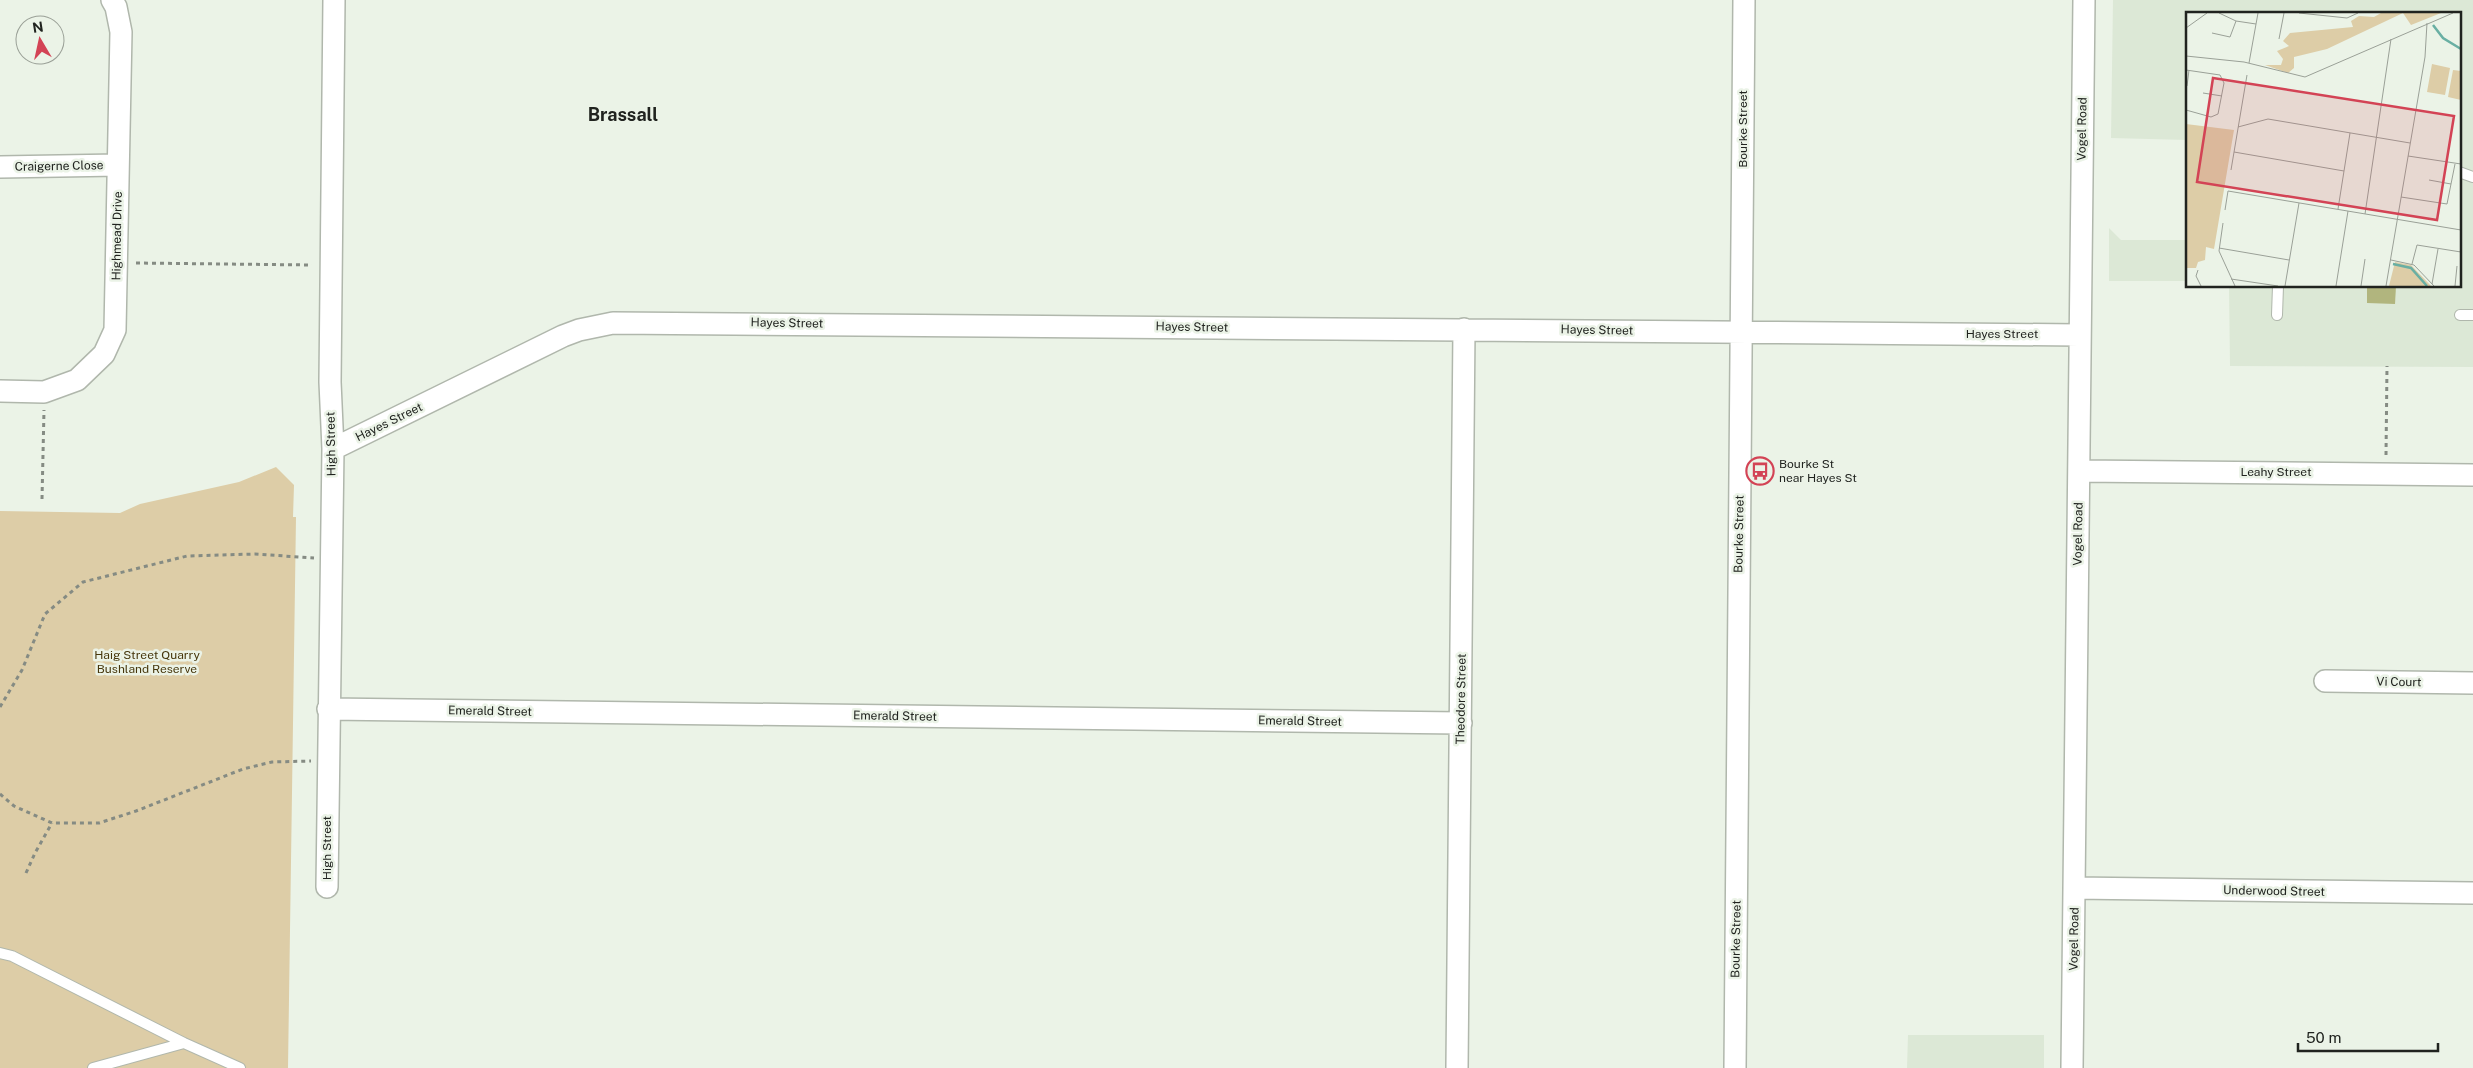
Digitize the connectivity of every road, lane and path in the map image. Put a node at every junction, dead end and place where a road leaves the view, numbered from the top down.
1 (112, 0) edge
2 (334, 0) edge
3 (1744, 0) edge
4 (2084, 0) edge
5 (118, 165) junction
6 (0, 167) edge
7 (2460, 172) edge
8 (2473, 177) edge
9 (116, 263) junction
10 (320, 265) dead end
11 (2278, 288) edge
12 (2277, 315) dead end
13 (2460, 315) dead end
14 (2473, 315) edge
15 (1464, 329) junction
16 (1742, 332) junction
17 (2079, 335) junction
18 (2387, 366) dead end
19 (0, 391) edge
20 (44, 392) junction
21 (333, 449) junction
22 (2079, 471) junction
23 (2387, 473) junction
24 (2473, 475) edge
25 (42, 499) dead end
26 (330, 559) junction
27 (2326, 681) dead end
28 (2473, 683) edge
29 (0, 707) edge
30 (328, 709) junction
31 (1461, 724) junction
32 (328, 761) junction
33 (0, 794) edge
34 (52, 823) junction
35 (26, 873) dead end
36 (327, 887) dead end
37 (2074, 888) junction
38 (2473, 893) edge
39 (0, 953) edge
40 (184, 1043) junction
41 (92, 1068) edge
42 (240, 1068) edge
43 (1457, 1068) edge
44 (1734, 1068) edge
45 (2072, 1068) edge

1 - 5 street, Highmead Drive
2 - 21 street, High Street
3 - 16 street, Bourke Street
4 - 17 street, Vogel Road
5 - 6 street, Craigerne Close
5 - 9 street, Highmead Drive
7 - 8 lane
9 - 10 path
9 - 20 street, Highmead Drive
11 - 12 lane
13 - 14 lane
15 - 16 street, Hayes Street
15 - 21 street, Hayes Street
15 - 31 street, Theodore Street
16 - 17 street, Hayes Street
16 - 44 street, Bourke Street
17 - 22 street, Vogel Road
18 - 23 path
19 - 20 street, Highmead Drive
20 - 25 path
21 - 26 street, High Street
22 - 23 street, Leahy Street
22 - 37 street, Vogel Road
23 - 24 street, Leahy Street
26 - 29 path
26 - 30 street, High Street
27 - 28 street, Vi Court
30 - 31 street, Emerald Street
30 - 32 street, High Street
31 - 43 street, Theodore Street
32 - 34 path
32 - 36 street, High Street
33 - 34 path
34 - 35 path
37 - 38 street, Underwood Street
37 - 45 street, Vogel Road
39 - 40 lane
40 - 41 lane
40 - 42 lane

